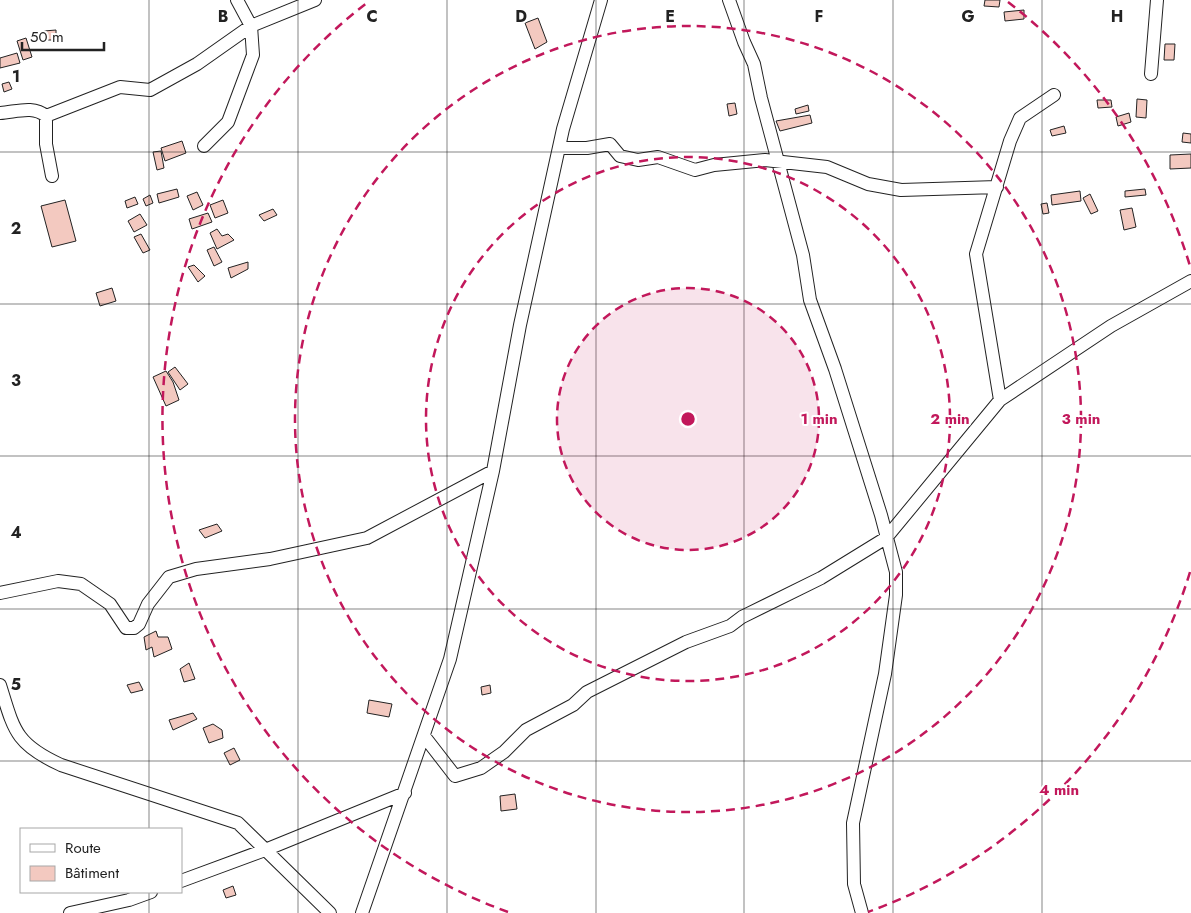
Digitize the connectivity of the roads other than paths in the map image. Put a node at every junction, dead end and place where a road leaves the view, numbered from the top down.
1 (237, 0) edge
2 (315, 0) edge
3 (601, 0) edge
4 (729, 0) edge
5 (1157, 0) edge
6 (251, 26) junction
7 (1151, 74) dead end
8 (1054, 95) dead end
9 (0, 113) edge
10 (46, 116) junction
11 (204, 146) dead end
12 (559, 148) junction
13 (777, 161) junction
14 (52, 176) dead end
15 (997, 187) junction
16 (1191, 281) edge
17 (1000, 400) junction
18 (494, 471) junction
19 (886, 538) junction
20 (0, 593) edge
21 (0, 685) edge
22 (424, 736) junction
23 (405, 793) junction
24 (266, 850) junction
25 (182, 881) edge
26 (148, 893) edge
27 (70, 913) edge
28 (330, 913) edge
29 (362, 913) edge
30 (862, 913) edge

1 - 6 street
2 - 6 street
3 - 12 street
4 - 13 street
5 - 7 street
6 - 10 street
6 - 11 street
8 - 15 street
9 - 10 street
10 - 14 street
12 - 13 street
12 - 18 street
13 - 15 street
13 - 19 street
15 - 17 street
16 - 17 street
17 - 19 street
18 - 20 street
18 - 22 street
19 - 22 street
19 - 30 street
21 - 24 street
22 - 23 street
23 - 24 street
23 - 29 street
24 - 25 street
24 - 28 street
26 - 27 street

